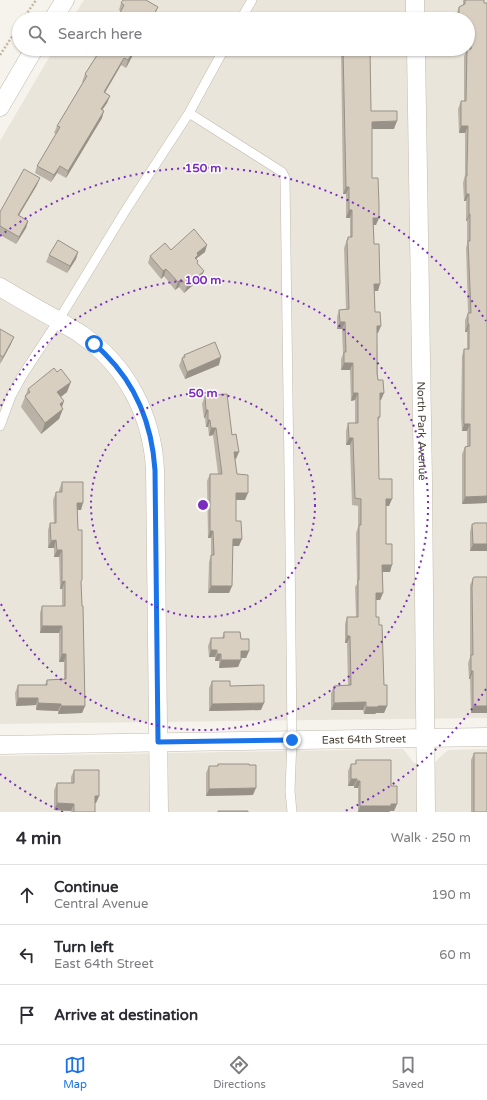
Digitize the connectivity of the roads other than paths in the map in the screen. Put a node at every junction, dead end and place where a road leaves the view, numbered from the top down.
1 (65, 0) edge
2 (252, 0) edge
3 (415, 0) edge
4 (57, 12) edge
5 (245, 12) edge
6 (416, 12) edge
7 (30, 56) edge
8 (220, 56) edge
9 (416, 56) edge
10 (0, 107) edge
11 (189, 113) junction
12 (0, 288) edge
13 (58, 321) junction
14 (0, 426) edge
15 (487, 737) edge
16 (425, 738) junction
17 (292, 740) junction
18 (158, 742) junction
19 (0, 745) edge
20 (159, 812) edge
21 (292, 812) edge
22 (426, 812) edge

1 - 4 street
2 - 5 lane
3 - 6 street
7 - 10 street
8 - 11 lane
9 - 16 street, North Park Avenue
11 - 13 lane
11 - 17 lane
12 - 13 street
13 - 14 lane
13 - 18 street
15 - 16 street, East 64th Street
16 - 17 street, East 64th Street
16 - 22 street, North Park Avenue
17 - 18 street, East 64th Street
17 - 21 lane
18 - 19 street, East 64th Street
18 - 20 street

